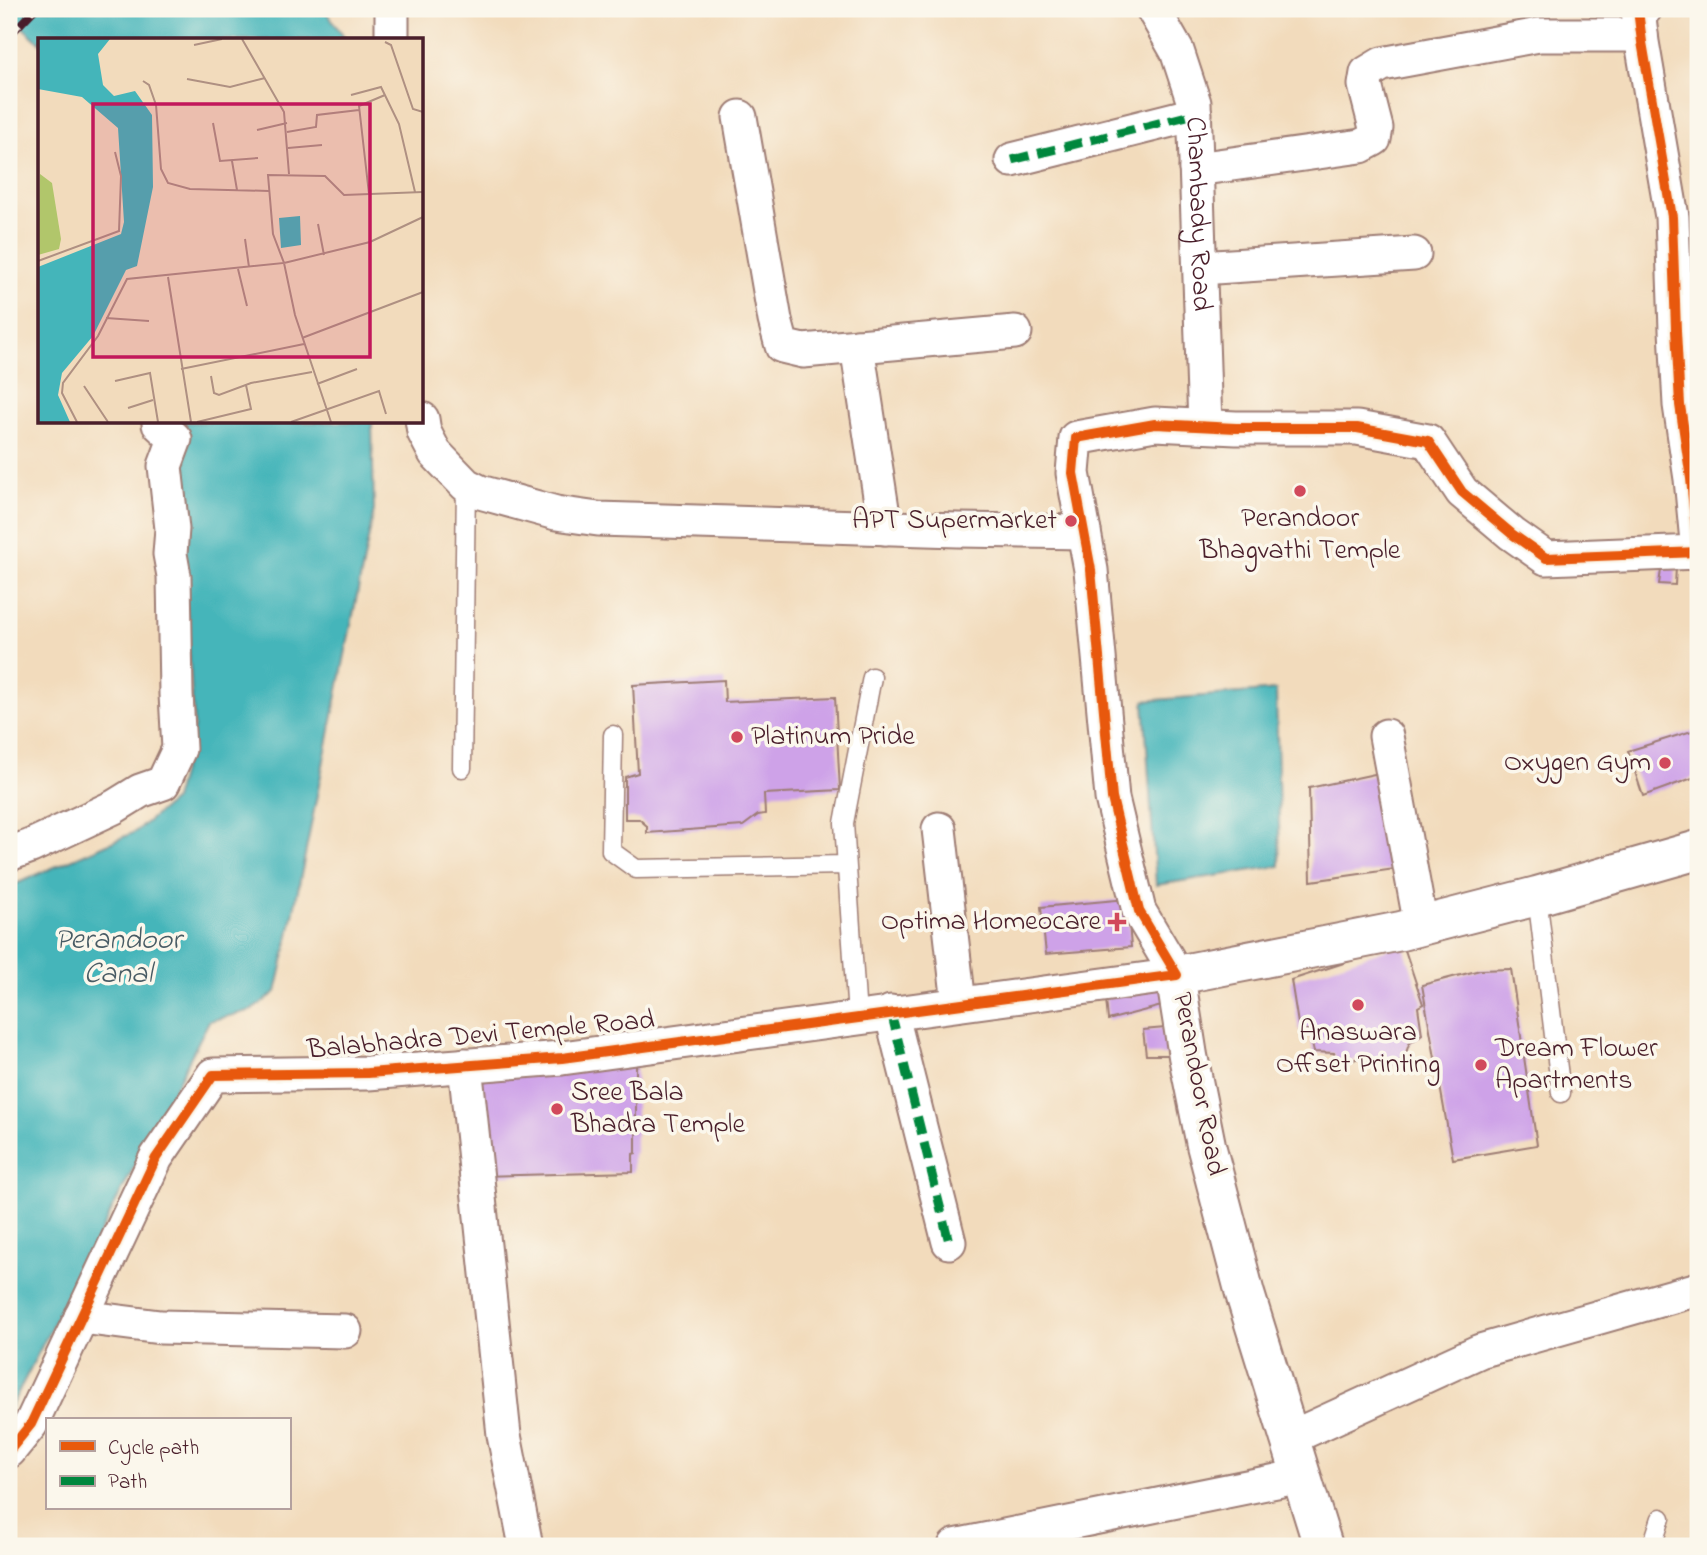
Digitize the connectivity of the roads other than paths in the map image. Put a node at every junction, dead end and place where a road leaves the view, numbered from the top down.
1 (393, 9) edge
2 (1153, 9) edge
3 (1643, 22) edge
4 (392, 38) edge
5 (1195, 114) junction
6 (740, 117) dead end
7 (1012, 160) dead end
8 (1196, 169) junction
9 (1414, 254) dead end
10 (1200, 268) junction
11 (1016, 332) dead end
12 (857, 346) junction
13 (159, 424) edge
14 (423, 424) edge
15 (1205, 426) junction
16 (466, 485) junction
17 (885, 528) junction
18 (1084, 532) junction
19 (872, 677) dead end
20 (613, 735) dead end
21 (1386, 736) dead end
22 (461, 768) dead end
23 (939, 829) dead end
24 (1698, 850) edge
25 (9, 854) edge
26 (846, 865) junction
27 (1537, 896) junction
28 (1421, 926) junction
29 (1177, 975) junction
30 (959, 1003) junction
31 (891, 1012) junction
32 (857, 1017) junction
33 (465, 1065) junction
34 (1561, 1093) dead end
35 (949, 1242) dead end
36 (1698, 1289) edge
37 (80, 1317) junction
38 (345, 1331) dead end
39 (1290, 1438) junction
40 (9, 1451) edge
41 (1301, 1476) junction
42 (1661, 1518) dead end
43 (526, 1546) edge
44 (954, 1546) edge
45 (1323, 1546) edge
46 (1652, 1546) edge

1 - 4 street
2 - 5 street, Chambady Road
3 - 8 street
3 - 15 street
5 - 7 street
5 - 8 street, Chambady Road
6 - 12 street
8 - 10 street, Chambady Road
9 - 10 street
10 - 15 street, Chambady Road
11 - 12 street
12 - 17 street
13 - 25 street
14 - 16 street
15 - 18 street
16 - 17 street
16 - 22 lane
17 - 18 street
18 - 29 street
19 - 26 lane
20 - 26 lane
21 - 28 street
23 - 30 street
24 - 27 main road, Perandoor Road
26 - 32 lane
27 - 28 main road, Perandoor Road
27 - 34 lane
28 - 29 main road, Perandoor Road
29 - 30 street, Balabhadra Devi Temple Road
29 - 39 main road, Perandoor Road
30 - 31 street, Balabhadra Devi Temple Road
31 - 32 street, Balabhadra Devi Temple Road
31 - 35 street
32 - 33 street, Balabhadra Devi Temple Road
33 - 37 street, Balabhadra Devi Temple Road
33 - 43 street
36 - 39 street
37 - 38 street
37 - 40 street, Balabhadra Devi Temple Road
39 - 41 main road, Perandoor Road
41 - 44 street
41 - 45 main road, Perandoor Road
42 - 46 lane

